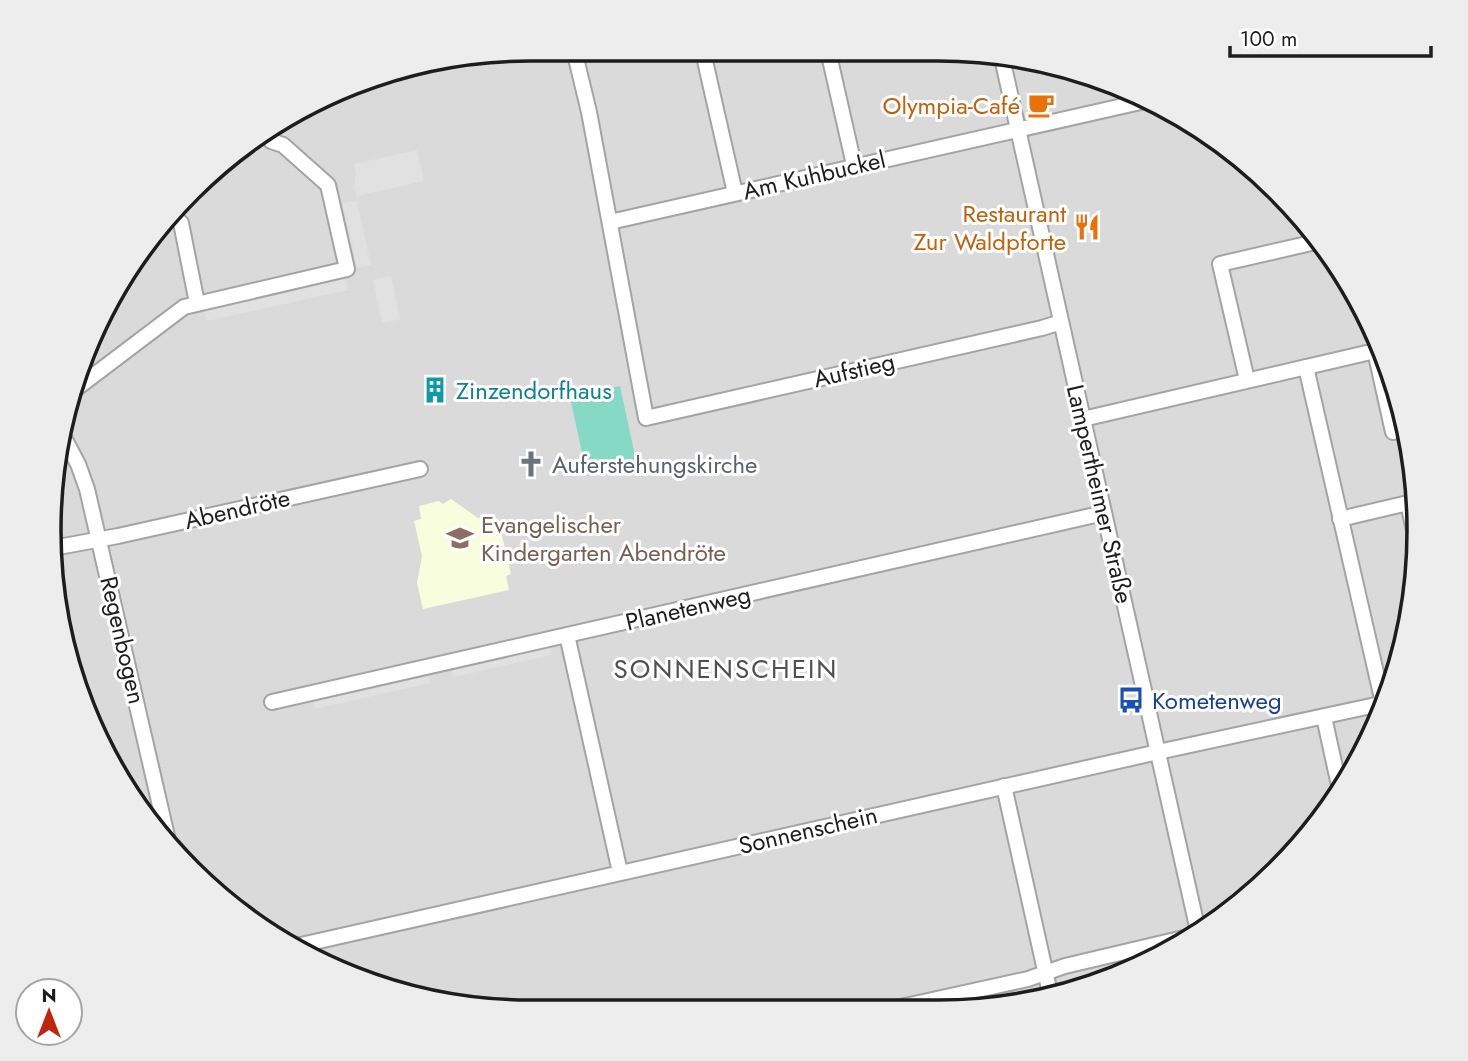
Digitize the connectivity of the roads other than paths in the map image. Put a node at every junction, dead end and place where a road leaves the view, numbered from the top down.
1 (576, 61) edge
2 (705, 61) edge
3 (830, 61) edge
4 (1004, 66) edge
5 (1132, 104) edge
6 (1018, 128) junction
7 (271, 141) dead end
8 (854, 165) junction
9 (735, 193) junction
10 (178, 221) edge
11 (610, 222) junction
12 (1309, 244) edge
13 (197, 303) junction
14 (1061, 322) junction
15 (1371, 352) edge
16 (1306, 367) junction
17 (1379, 372) edge
18 (1247, 380) junction
19 (86, 381) edge
20 (1083, 419) junction
21 (1396, 431) edge
22 (69, 447) edge
23 (420, 469) dead end
24 (1406, 503) edge
25 (1104, 513) junction
26 (1340, 519) junction
27 (100, 539) junction
28 (62, 546) edge
29 (567, 635) junction
30 (1380, 686) edge
31 (272, 702) dead end
32 (1373, 706) edge
33 (1324, 717) junction
34 (1158, 752) junction
35 (1337, 776) edge
36 (1004, 786) junction
37 (164, 823) edge
38 (620, 872) junction
39 (1196, 922) edge
40 (308, 943) edge
41 (1159, 944) edge
42 (1046, 972) junction
43 (1049, 986) edge
44 (936, 1000) edge

1 - 11 street
2 - 9 street
3 - 8 street
4 - 6 street, Lampertheimer Straße
5 - 6 street, Am Kuhbuckel
6 - 8 street, Am Kuhbuckel
6 - 14 street, Lampertheimer Straße
7 - 13 street
8 - 9 street, Am Kuhbuckel
9 - 11 street, Am Kuhbuckel
10 - 13 street
11 - 14 street, Aufstieg
12 - 18 street
13 - 19 street
14 - 20 street, Lampertheimer Straße
15 - 16 street
16 - 18 street
16 - 26 street, Sonnenschein
17 - 21 street
18 - 20 street
20 - 25 street, Lampertheimer Straße
22 - 27 street, Regenbogen
23 - 27 street, Abendröte
24 - 26 street
25 - 29 street, Planetenweg
25 - 34 street, Lampertheimer Straße
26 - 30 street, Sonnenschein
27 - 28 street, Abendröte
27 - 37 street, Regenbogen
29 - 31 street, Planetenweg
29 - 38 street
32 - 33 street, Sonnenschein
33 - 34 street, Sonnenschein
33 - 35 street
34 - 36 street, Sonnenschein
34 - 39 street, Lampertheimer Straße
36 - 38 street, Sonnenschein
36 - 42 street
38 - 40 street, Sonnenschein
41 - 42 street
42 - 43 street
42 - 44 street

